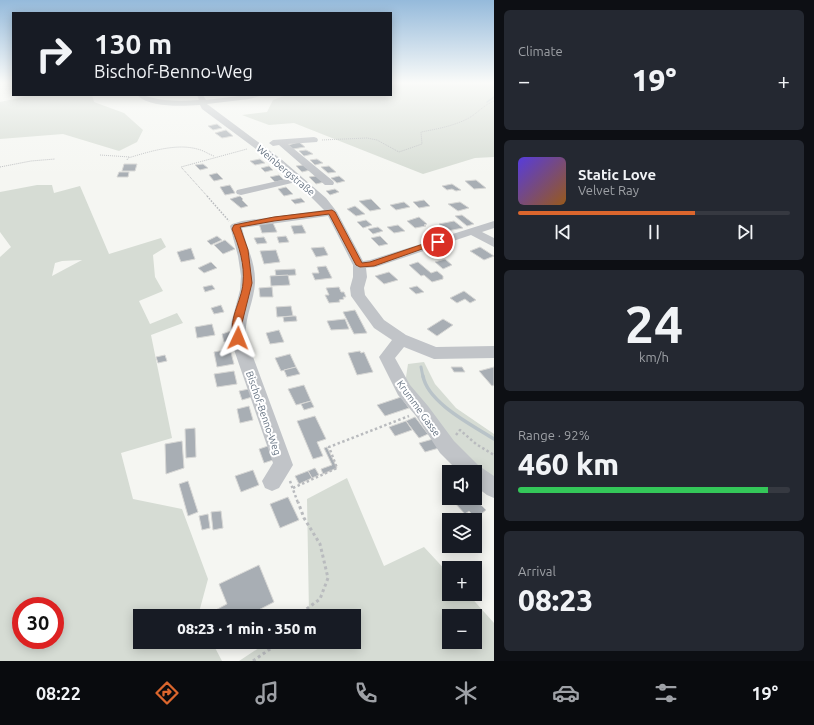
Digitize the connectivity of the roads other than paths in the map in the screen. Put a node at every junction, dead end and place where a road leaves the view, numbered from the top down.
1 (215, 114) edge
2 (314, 140) road end
3 (260, 146) junction
4 (282, 146) dead end
5 (291, 152) junction
6 (272, 156) junction
7 (316, 172) junction
8 (297, 178) junction
9 (329, 183) dead end
10 (241, 192) dead end
11 (332, 212) junction
12 (494, 224) edge
13 (472, 231) junction
14 (494, 242) edge
15 (360, 265) junction
16 (401, 339) junction
17 (494, 352) edge
18 (465, 465) edge
19 (482, 479) edge
20 (272, 481) dead end
21 (494, 488) edge

1 - 3 street, Weinbergstraße
2 - 3 street
3 - 6 street, Weinbergstraße
4 - 5 street
5 - 6 street
5 - 7 street
6 - 8 street, Weinbergstraße
7 - 8 street
7 - 9 street
8 - 10 street
8 - 11 street, Weinbergstraße
11 - 15 street, Weinbergstraße
11 - 20 street, Bischof-Benno-Weg
12 - 13 street
13 - 14 street
13 - 15 street
15 - 16 street
16 - 17 street
16 - 18 street, Krumme Gasse
19 - 21 street

